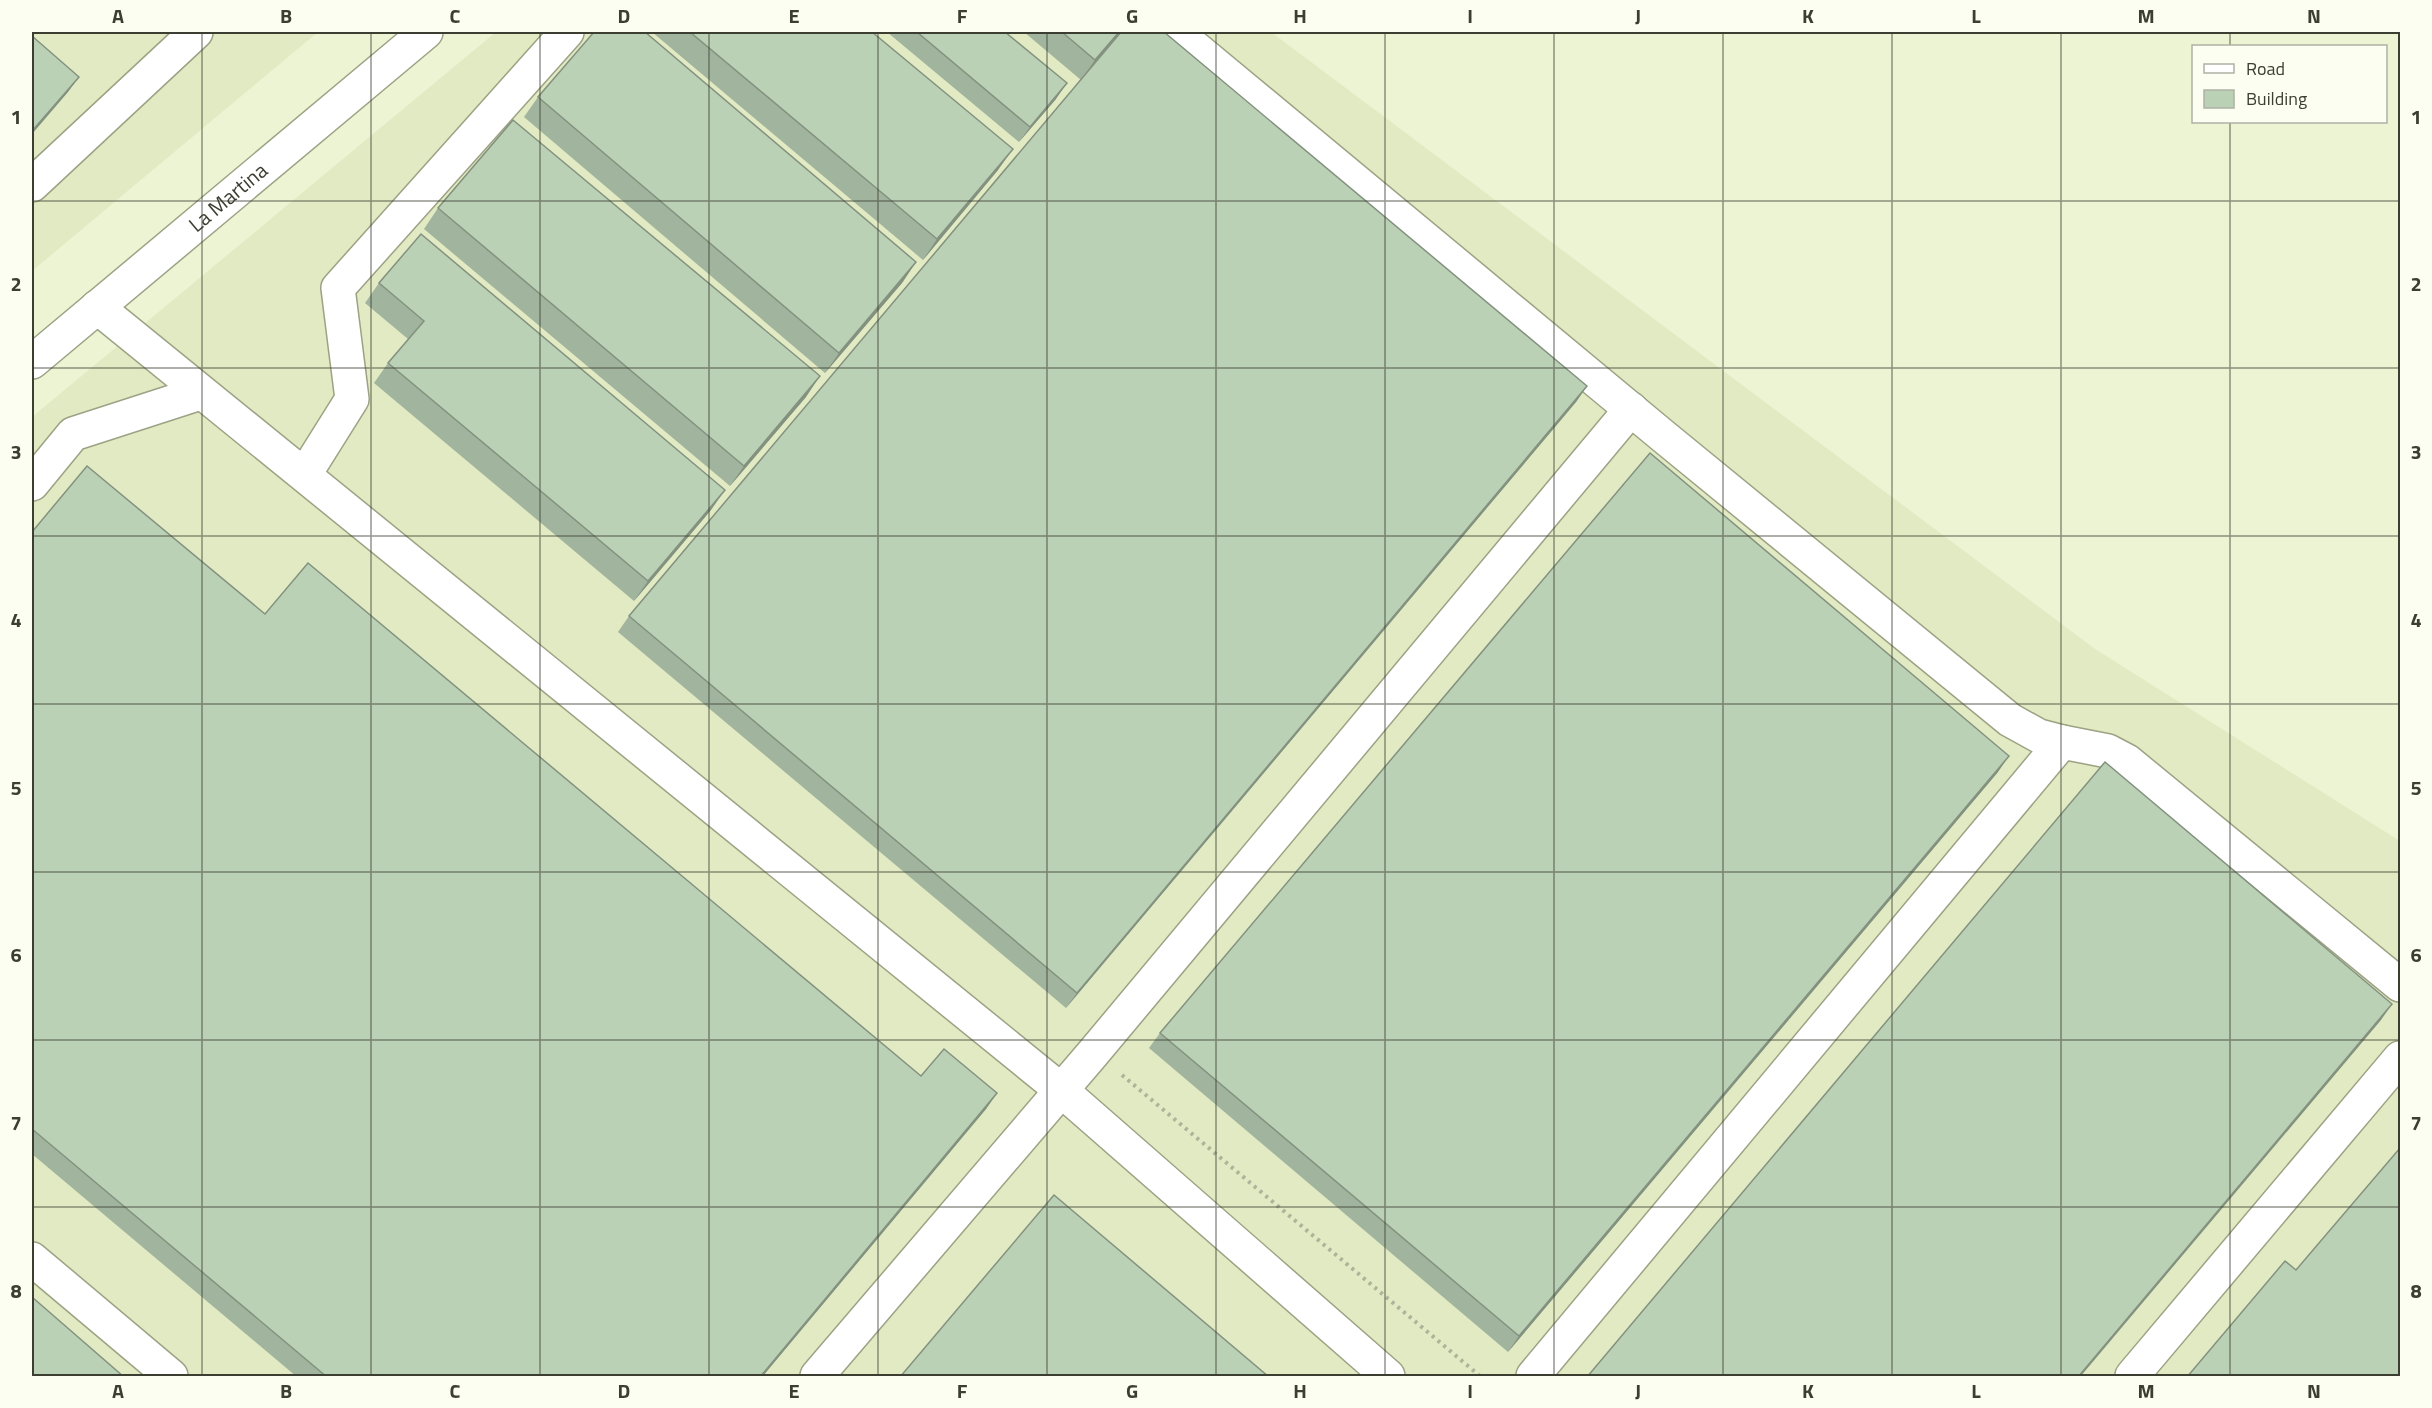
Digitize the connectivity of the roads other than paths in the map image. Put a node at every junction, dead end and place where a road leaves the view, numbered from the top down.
1 (196, 32) edge
2 (426, 32) edge
3 (567, 32) edge
4 (1176, 32) edge
5 (32, 185) edge
6 (97, 307) junction
7 (32, 362) edge
8 (200, 393) junction
9 (1631, 409) junction
10 (305, 474) junction
11 (32, 484) edge
12 (2062, 742) junction
13 (2400, 985) edge
14 (2400, 1058) edge
15 (1061, 1090) junction
16 (32, 1259) edge
17 (171, 1377) edge
18 (817, 1377) edge
19 (1388, 1377) edge
20 (1533, 1377) edge
21 (2132, 1377) edge

1 - 5 street
2 - 6 street, La Martina
3 - 10 street
4 - 9 street
6 - 7 street, La Martina
6 - 8 street
8 - 10 street
8 - 11 street
9 - 12 street
9 - 15 street
10 - 15 street
12 - 13 street
12 - 20 street
14 - 21 street
15 - 18 street
15 - 19 street
16 - 17 street

